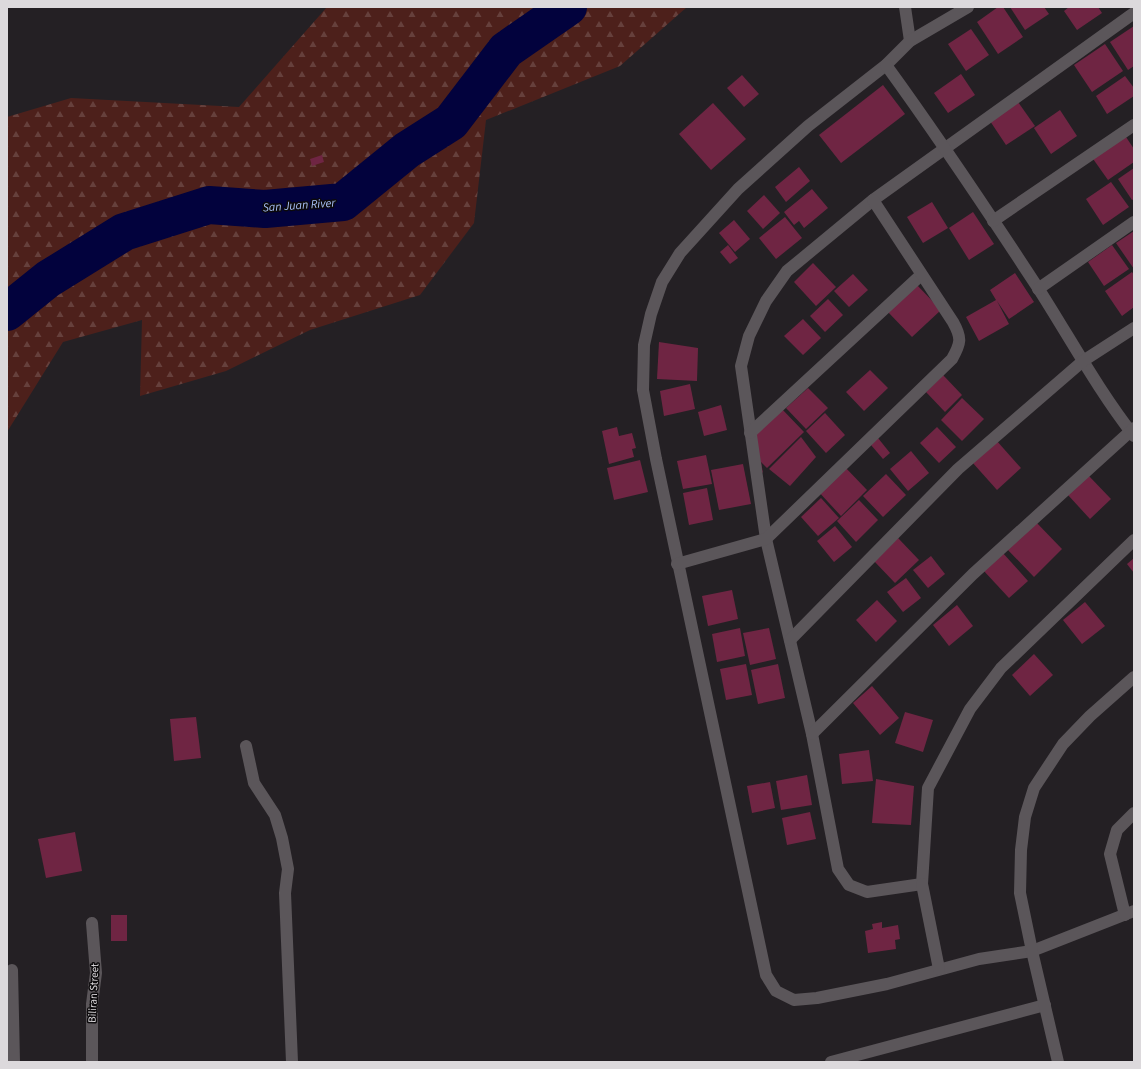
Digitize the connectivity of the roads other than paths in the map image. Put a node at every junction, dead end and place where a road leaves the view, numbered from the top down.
1 (905, 7) edge
2 (968, 7) edge
3 (1134, 12) edge
4 (910, 41) junction
5 (886, 65) junction
6 (1134, 125) edge
7 (945, 147) junction
8 (873, 200) junction
9 (993, 221) junction
10 (1134, 222) edge
11 (921, 276) junction
12 (1038, 289) junction
13 (1134, 328) edge
14 (1083, 361) junction
15 (1133, 432) edge
16 (750, 433) junction
17 (766, 539) junction
18 (1134, 540) edge
19 (677, 564) junction
20 (790, 640) junction
21 (1134, 677) edge
22 (812, 734) junction
23 (246, 746) dead end
24 (1134, 813) edge
25 (922, 884) junction
26 (1130, 913) edge
27 (92, 923) dead end
28 (1032, 950) junction
29 (939, 969) junction
30 (12, 970) dead end
31 (1045, 1005) junction
32 (14, 1062) edge
33 (92, 1062) edge
34 (292, 1062) edge
35 (831, 1062) edge
36 (1058, 1062) edge

1 - 4 street
2 - 4 street
3 - 7 street
4 - 5 street
5 - 7 street
5 - 19 street
6 - 9 street
7 - 8 street
7 - 9 street
8 - 11 street
8 - 16 street
9 - 12 street
10 - 12 street
11 - 16 street
11 - 17 street
12 - 14 street
13 - 14 street
14 - 15 street
14 - 20 street
15 - 22 street
16 - 17 street
17 - 19 street
17 - 20 street
18 - 25 street
19 - 29 street
20 - 22 street
21 - 28 street
22 - 25 street
23 - 34 street
24 - 26 street
25 - 29 street
26 - 28 street
27 - 33 street, Biliran Street
28 - 29 street
28 - 31 street
30 - 32 street
31 - 35 street
31 - 36 street

